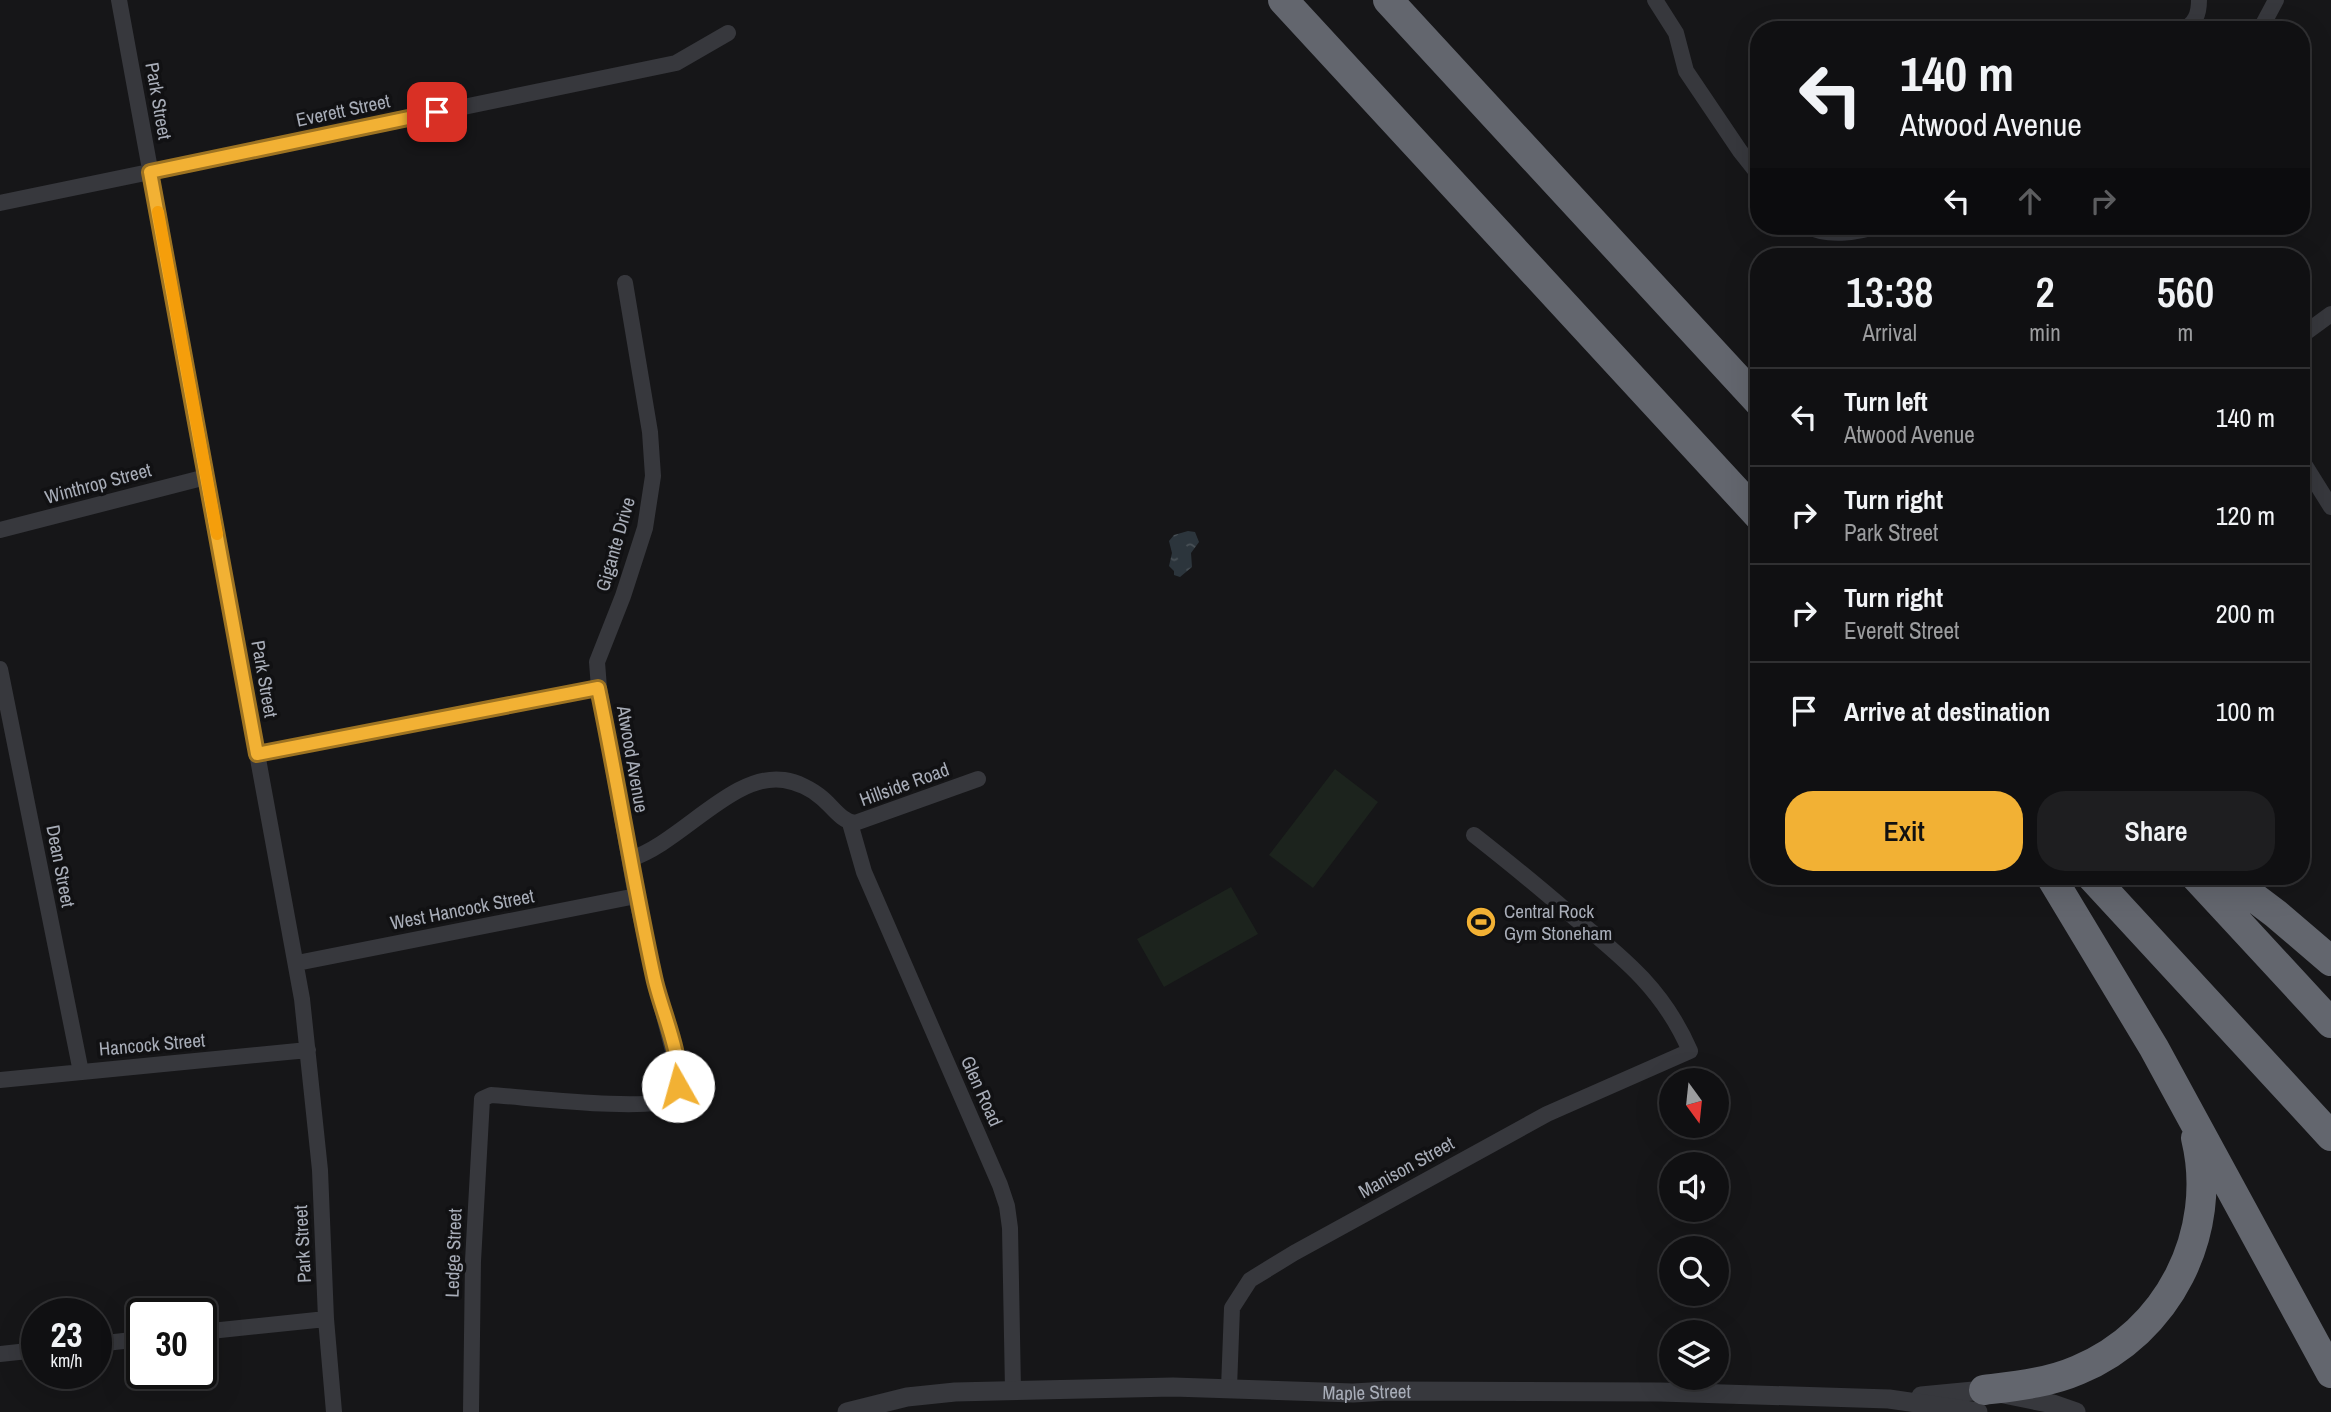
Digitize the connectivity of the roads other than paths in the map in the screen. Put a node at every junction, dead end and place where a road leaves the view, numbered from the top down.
1 (119, 0) edge
2 (1283, 0) edge
3 (1388, 0) edge
4 (1655, 0) edge
5 (2199, 0) edge
6 (2276, 0) edge
7 (2195, 21) edge
8 (2265, 21) edge
9 (728, 33) dead end
10 (1750, 164) edge
11 (150, 172) junction
12 (0, 203) edge
13 (625, 283) dead end
14 (2331, 314) edge
15 (2310, 330) edge
16 (1750, 392) edge
17 (2310, 473) edge
18 (206, 477) junction
19 (1750, 507) edge
20 (2331, 507) edge
21 (0, 530) edge
22 (0, 669) edge
23 (598, 688) junction
24 (257, 754) junction
25 (978, 779) dead end
26 (850, 822) junction
27 (1474, 835) dead end
28 (630, 859) junction
29 (2056, 885) edge
30 (2099, 885) edge
31 (2203, 885) edge
32 (2238, 885) edge
33 (636, 896) junction
34 (2331, 961) edge
35 (297, 963) junction
36 (2331, 1023) edge
37 (308, 1050) junction
38 (81, 1072) junction
39 (0, 1080) edge
40 (2176, 1089) junction
41 (485, 1097) joint
42 (2331, 1136) edge
43 (326, 1319) junction
44 (217, 1330) edge
45 (21, 1352) edge
46 (0, 1354) edge
47 (2331, 1373) edge
48 (1229, 1388) junction
49 (1013, 1390) junction
50 (1981, 1401) edge
51 (334, 1412) edge
52 (471, 1412) edge
53 (847, 1412) edge
54 (2076, 1412) edge

1 - 11 street, Park Street
2 - 19 highway
3 - 16 highway
4 - 10 street
5 - 7 street
6 - 8 street
9 - 11 street, Everett Street
11 - 12 street, Everett Street
11 - 18 street, Park Street
13 - 23 street, Gigante Drive
14 - 15 street
17 - 20 street
18 - 21 street, Winthrop Street
18 - 24 street, Park Street
22 - 38 street, Dean Street
23 - 24 street, Atwood Avenue
23 - 28 street, Atwood Avenue
24 - 35 street, Park Street
25 - 26 street, Hillside Road
26 - 28 street, Hillside Road
26 - 49 street, Glen Road
27 - 48 street, Manison Street
28 - 33 street, Atwood Avenue
29 - 40 highway
30 - 42 highway
31 - 36 highway
32 - 34 highway
33 - 35 street, West Hancock Street
33 - 41 street, Atwood Avenue
35 - 37 street, Park Street
37 - 38 street, Hancock Street
37 - 43 street, Park Street
38 - 39 street, Hancock Street
40 - 47 highway
40 - 50 highway
41 - 52 street, Ledge Street
43 - 44 street
43 - 51 street, Park Street
45 - 46 street
48 - 49 street, Maple Street
48 - 50 street, Maple Street
49 - 53 street, Maple Street
50 - 54 street, Maple Street

